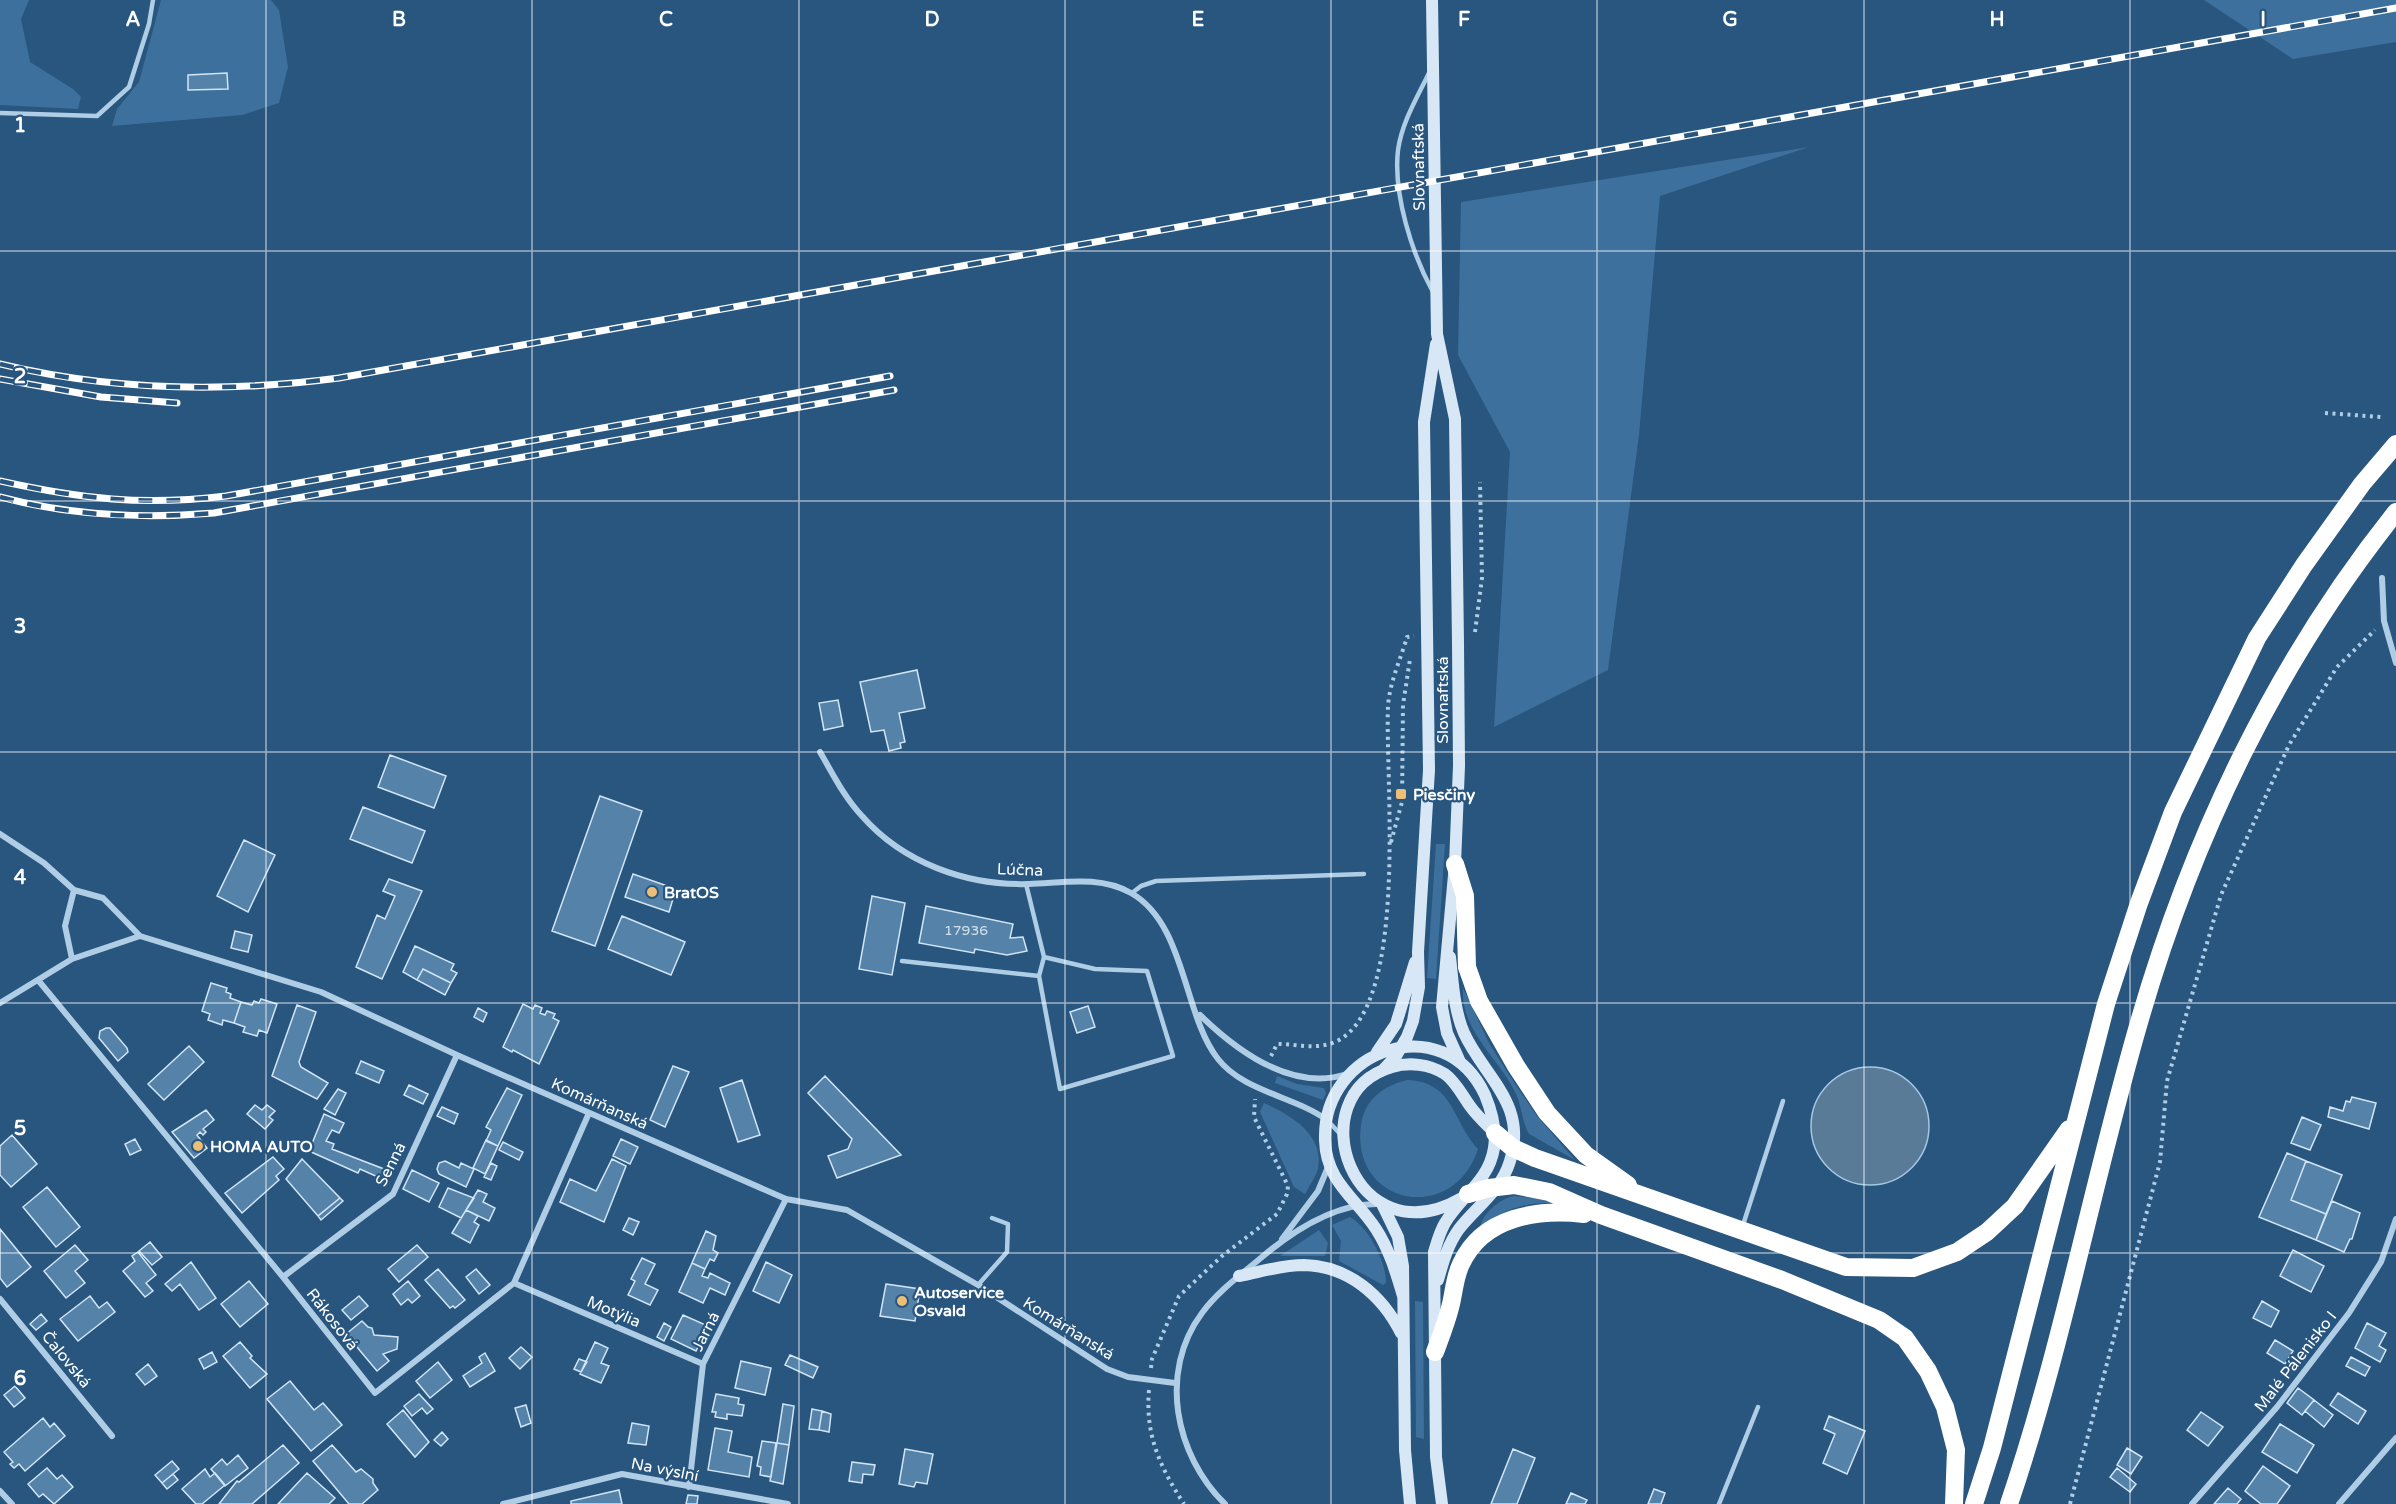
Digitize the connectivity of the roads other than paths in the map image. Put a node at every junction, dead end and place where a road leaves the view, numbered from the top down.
1 (153, 0) edge
2 (1432, 0) edge
3 (1433, 66) junction
4 (0, 113) edge
5 (1436, 298) junction
6 (1437, 334) junction
7 (2396, 444) edge
8 (2396, 512) edge
9 (2382, 578) dead end
10 (2396, 663) edge
11 (819, 752) dead end
12 (0, 834) edge
13 (1455, 864) junction
14 (1364, 874) dead end
15 (1026, 884) junction
16 (74, 890) junction
17 (1132, 893) junction
18 (140, 936) junction
19 (1448, 941) junction
20 (1418, 952) junction
21 (1044, 957) junction
22 (72, 959) junction
23 (902, 961) dead end
24 (1039, 976) junction
25 (38, 980) junction
26 (0, 1003) edge
27 (1197, 1013) junction
28 (1401, 1047) junction
29 (1375, 1054) junction
30 (456, 1055) junction
31 (1460, 1062) junction
32 (1383, 1070) junction
33 (1350, 1073) junction
34 (1784, 1101) dead end
35 (589, 1113) junction
36 (1327, 1120) junction
37 (2075, 1120) junction
38 (1495, 1133) junction
39 (1343, 1137) junction
40 (1513, 1148) junction
41 (1329, 1164) junction
42 (1499, 1186) junction
43 (1468, 1194) junction
44 (1644, 1197) junction
45 (786, 1199) junction
46 (1382, 1204) junction
47 (1356, 1206) junction
48 (1601, 1215) junction
49 (992, 1218) dead end
50 (2396, 1219) edge
51 (1741, 1231) junction
52 (1280, 1242) junction
53 (2387, 1246) junction
54 (2396, 1249) edge
55 (1239, 1276) junction
56 (283, 1277) junction
57 (514, 1283) junction
58 (978, 1285) junction
59 (1434, 1294) junction
60 (1403, 1296) junction
61 (0, 1299) edge
62 (1402, 1336) junction
63 (1435, 1352) junction
64 (703, 1364) junction
65 (1175, 1383) junction
66 (1758, 1407) dead end
67 (112, 1436) dead end
68 (2396, 1438) edge
69 (689, 1487) junction
70 (0, 1491) edge
71 (529, 1496) junction
72 (12, 1504) edge
73 (503, 1504) edge
74 (531, 1504) edge
75 (788, 1504) edge
76 (1225, 1504) edge
77 (1410, 1504) edge
78 (1442, 1504) edge
79 (1719, 1504) edge
80 (1954, 1504) edge
81 (1974, 1504) edge
82 (2009, 1504) edge
83 (2192, 1504) edge
84 (2338, 1504) edge

1 - 4 lane
2 - 3 main road, Slovnaftská
3 - 5 main road, Slovnaftská
3 - 5 lane
5 - 6 main road, Slovnaftská
6 - 13 main road, Slovnaftská
6 - 20 main road, Slovnaftská
7 - 37 highway
8 - 82 highway
9 - 10 street
11 - 15 street, Lúčna
12 - 16 street
13 - 19 main road, Slovnaftská
13 - 44 highway
14 - 17 lane
15 - 17 street, Lúčna
15 - 21 lane
16 - 18 street
16 - 22 street
17 - 27 street, Lúčna
18 - 22 street
18 - 30 street, Komárňanská
19 - 31 main road, Slovnaftská
19 - 40 main road
20 - 28 main road, Slovnaftská
20 - 29 main road, Slovnaftská
21 - 24 lane
21 - 24 lane
22 - 25 street
23 - 24 lane
25 - 26 street
25 - 56 street, Rákosová
27 - 33 street, Lúčna
27 - 36 street, Lúčna
28 - 29 main road
28 - 31 main road
28 - 32 main road, Slovnaftská
29 - 33 main road
30 - 35 street, Komárňanská
30 - 56 street, Senná
31 - 38 main road
32 - 38 main road
32 - 39 main road
33 - 36 main road
34 - 51 lane
35 - 45 street, Komárňanská
35 - 57 street, Rákosová
36 - 39 lane, Lúčna
36 - 41 main road
37 - 51 highway
37 - 81 highway
38 - 40 highway
38 - 43 main road
39 - 46 main road
40 - 42 main road
40 - 44 highway
41 - 47 main road
41 - 52 street
42 - 43 highway
42 - 48 highway
42 - 59 main road
43 - 46 main road
43 - 59 main road
44 - 51 highway
45 - 58 street, Komárňanská
45 - 64 street, Jarná
46 - 47 street
46 - 60 main road
47 - 52 street
47 - 60 main road
48 - 63 highway
48 - 80 highway
49 - 58 lane
50 - 53 street, Malé Pálenisko I
52 - 55 street
53 - 54 street
53 - 83 street, Malé Pálenisko I
55 - 62 main road
55 - 65 street
56 - 57 street, Rákosová
57 - 64 street, Motýlia
58 - 65 street, Komárňanská
59 - 63 main road
60 - 62 main road
61 - 67 street, Čalovská
62 - 77 main road
63 - 78 main road
64 - 69 street, Jarná
65 - 76 street
66 - 79 lane
68 - 84 street
69 - 71 street, Na výslní
69 - 75 street, Na výslní
70 - 72 street
71 - 73 street, Na výslní
71 - 74 street

